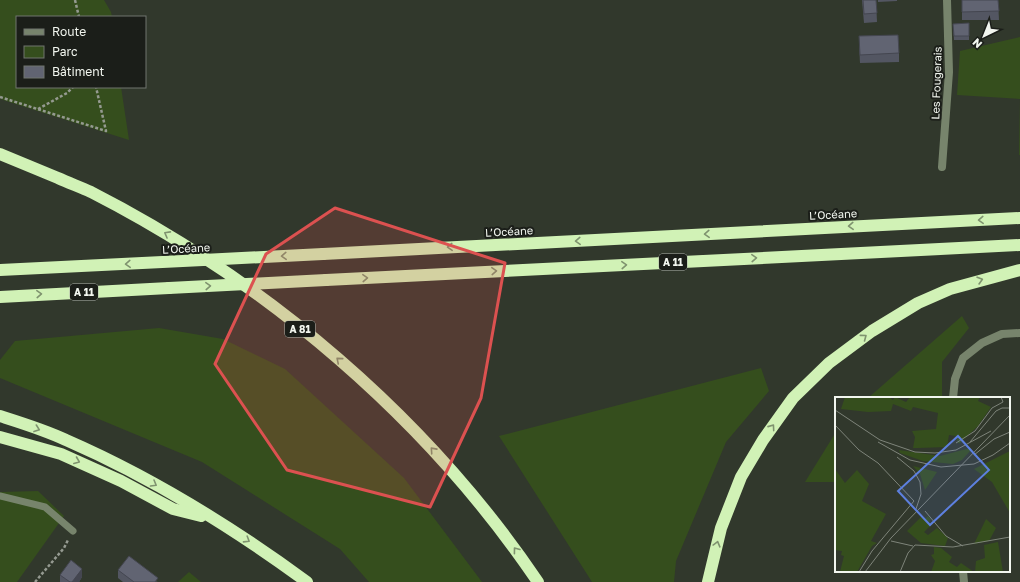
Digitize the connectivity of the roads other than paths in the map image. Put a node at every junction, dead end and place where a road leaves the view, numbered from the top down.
1 (947, 0) edge
2 (0, 154) edge
3 (942, 168) dead end
4 (1020, 218) edge
5 (1020, 245) edge
6 (3, 269) edge
7 (1020, 270) edge
8 (0, 296) edge
9 (1020, 332) edge
10 (953, 397) edge
11 (0, 416) edge
12 (0, 437) edge
13 (0, 496) edge
14 (214, 520) junction
15 (73, 531) road end
16 (963, 572) edge
17 (307, 582) edge
18 (538, 582) edge
19 (708, 582) edge
20 (964, 582) edge

1 - 3 street, Les Fougerais
18 -> 2 highway, A 81
4 -> 6 highway, L’Océane, bridge
8 -> 5 highway, A 11, bridge
19 -> 7 highway
9 - 10 street
11 -> 14 highway
12 -> 14 highway
13 - 15 lane
14 -> 17 highway
16 - 20 street

